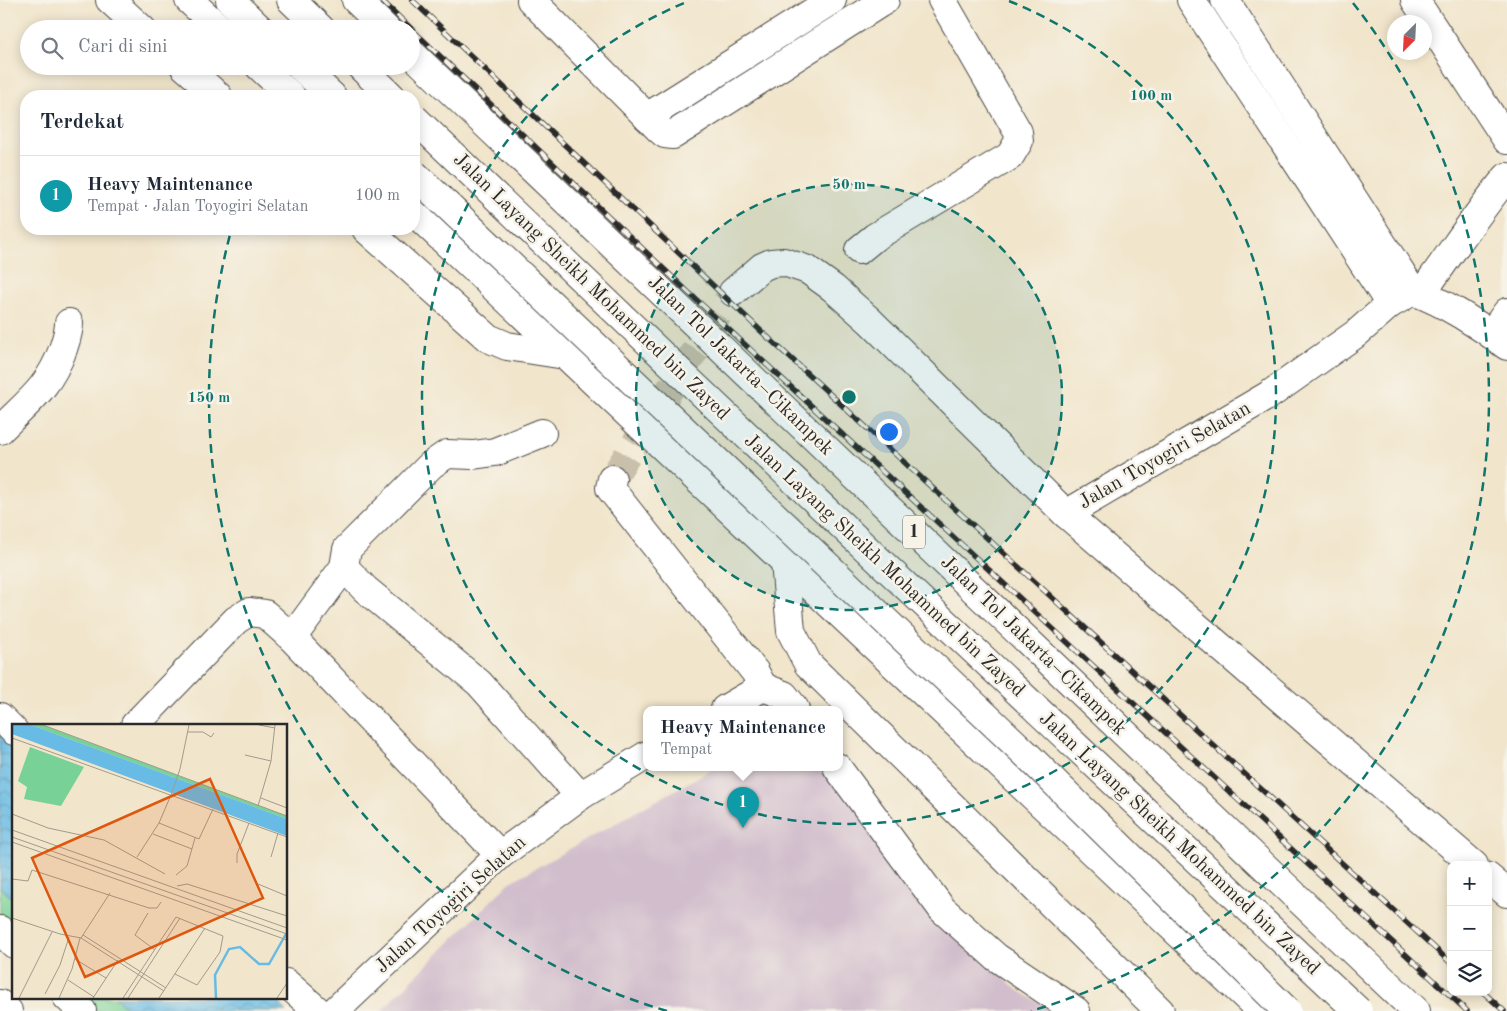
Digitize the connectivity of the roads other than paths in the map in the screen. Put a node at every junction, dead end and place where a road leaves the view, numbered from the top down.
1 (110, 0) edge
2 (189, 0) edge
3 (230, 0) edge
4 (291, 0) edge
5 (356, 0) edge
6 (530, 0) edge
7 (832, 0) edge
8 (886, 0) edge
9 (942, 0) edge
10 (1191, 0) edge
11 (1415, 0) edge
12 (1235, 4) edge
13 (132, 20) edge
14 (210, 20) edge
15 (251, 20) edge
16 (312, 20) edge
17 (377, 20) edge
18 (1208, 26) junction
19 (420, 62) edge
20 (194, 75) edge
21 (269, 75) edge
22 (310, 75) edge
23 (370, 75) edge
24 (211, 90) edge
25 (285, 90) edge
26 (326, 90) edge
27 (386, 90) edge
28 (647, 117) junction
29 (420, 124) edge
30 (1507, 140) edge
31 (1507, 177) edge
32 (420, 180) edge
33 (420, 218) edge
34 (373, 235) edge
35 (859, 250) dead end
36 (733, 292) tunnel mouth
37 (1408, 296) junction
38 (70, 323) dead end
39 (1502, 331) edge
40 (565, 354) junction
41 (0, 430) edge
42 (542, 433) dead end
43 (612, 479) dead end
44 (1066, 514) junction
45 (785, 562) junction
46 (344, 567) junction
47 (292, 638) junction
48 (763, 688) junction
49 (730, 706) edge
50 (793, 706) edge
51 (0, 717) edge
52 (136, 724) edge
53 (12, 729) edge
54 (643, 757) edge
55 (840, 771) edge
56 (580, 796) junction
57 (500, 855) junction
58 (1469, 861) edge
59 (1492, 880) edge
60 (1507, 893) edge
61 (0, 930) edge
62 (12, 942) edge
63 (288, 985) edge
64 (69, 998) edge
65 (0, 1004) edge
66 (8, 1011) edge
67 (82, 1011) edge
68 (318, 1011) edge
69 (335, 1011) edge
70 (1076, 1011) edge
71 (1160, 1011) edge
72 (1262, 1011) edge
73 (1287, 1011) edge
74 (1358, 1011) edge
75 (1416, 1011) edge

1 - 13 main road
2 - 14 main road
3 - 15 main road
4 - 16 main road
5 - 17 main road
6 - 28 main road
7 - 28 main road
8 - 28 main road
9 - 35 main road
10 - 18 main road
11 - 30 main road
12 - 18 main road
12 - 37 main road
18 - 37 main road
19 - 75 main road, Jalan Tol Jakarta–Cikampek / 1
20 - 24 main road
21 - 25 main road
22 - 26 main road
23 - 27 main road
29 - 74 main road, Jalan Layang Sheikh Mohammed bin Zayed / 1, bridge
31 - 37 main road, Jalan Toyogiri Selatan
32 - 73 main road, Jalan Layang Sheikh Mohammed bin Zayed, bridge
33 - 40 main road
34 - 40 main road
36 - 44 main road, Jalan Toyogiri Selatan
37 - 39 main road
37 - 44 main road, Jalan Toyogiri Selatan
38 - 41 main road
40 - 45 main road
42 - 46 main road
43 - 48 main road
44 - 58 main road
45 - 71 main road
45 - 72 main road
46 - 47 main road
46 - 56 main road
47 - 52 main road
47 - 57 main road
48 - 49 main road
48 - 50 main road
51 - 53 main road
54 - 56 main road, Jalan Toyogiri Selatan
55 - 70 main road
56 - 57 main road, Jalan Toyogiri Selatan
57 - 69 main road, Jalan Toyogiri Selatan
59 - 60 main road
61 - 62 main road
63 - 68 main road
64 - 67 main road
65 - 66 main road

